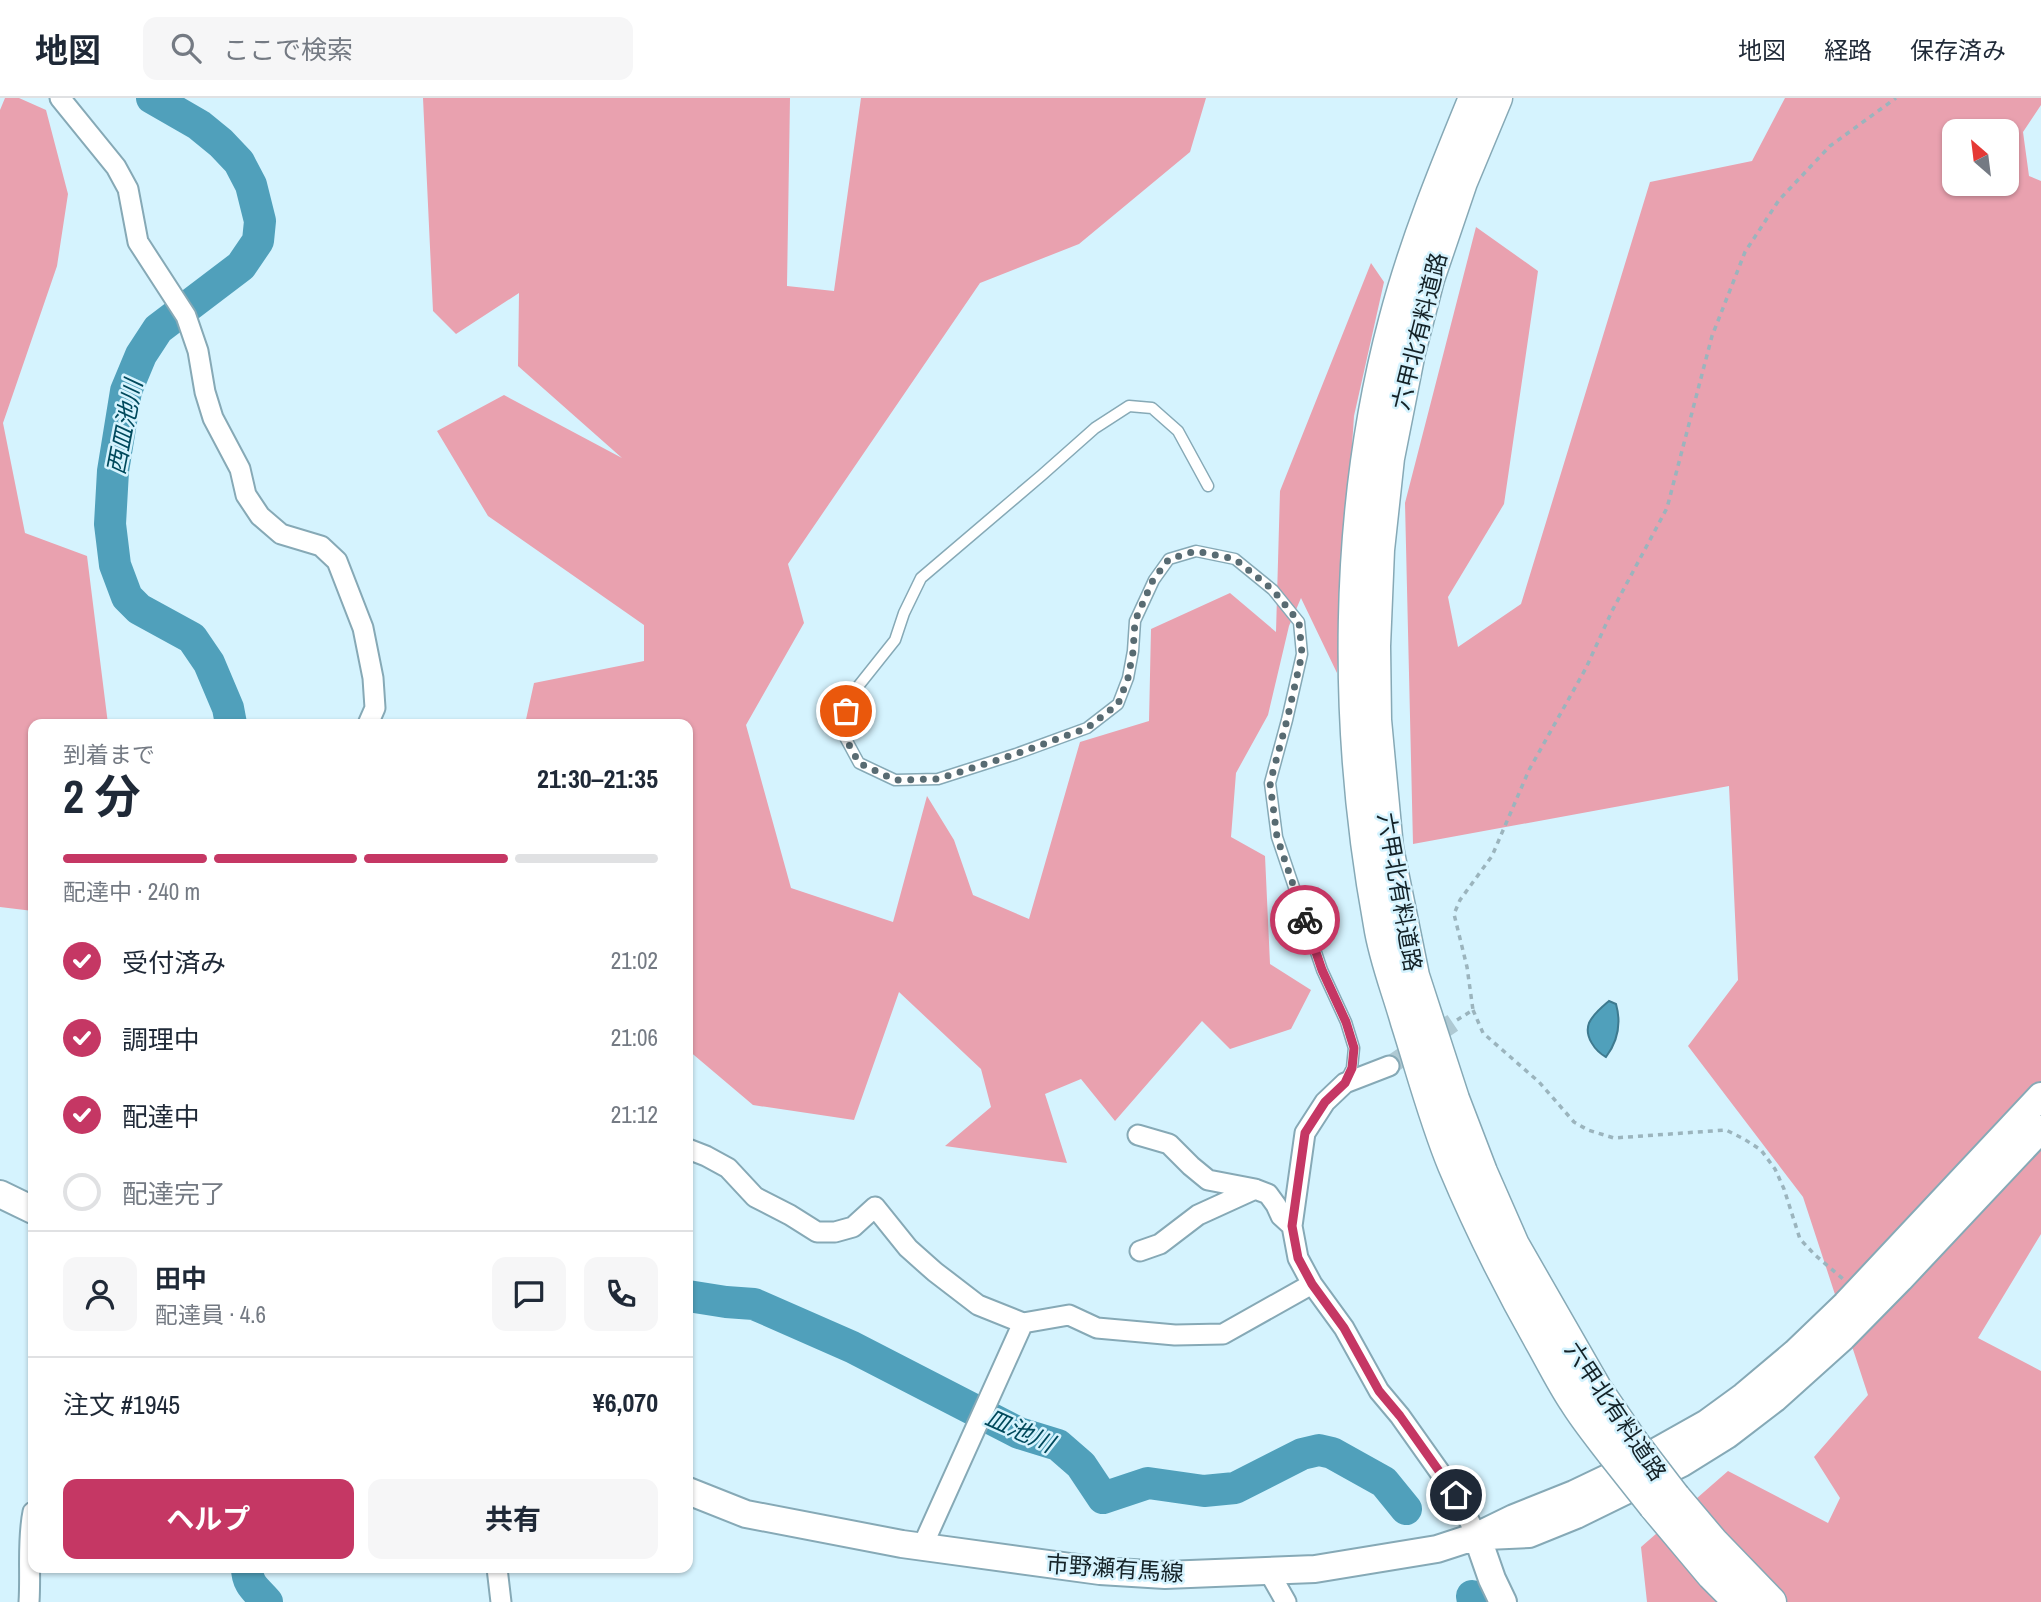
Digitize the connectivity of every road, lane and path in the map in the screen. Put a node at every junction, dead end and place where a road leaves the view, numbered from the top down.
1 (60, 98) edge
2 (1474, 98) edge
3 (1497, 98) edge
4 (1896, 98) edge
5 (1208, 486) dead end
6 (370, 719) edge
7 (1473, 1010) junction
8 (1457, 1020) tunnel mouth
9 (1389, 1066) tunnel mouth
10 (1345, 1083) junction
11 (2041, 1096) edge
12 (2041, 1129) edge
13 (1138, 1135) dead end
14 (693, 1151) edge
15 (1255, 1189) junction
16 (0, 1194) edge
17 (28, 1208) edge
18 (1292, 1226) junction
19 (1140, 1251) dead end
20 (1312, 1284) junction
21 (1858, 1291) junction
22 (1023, 1323) junction
23 (1622, 1447) junction
24 (693, 1493) edge
25 (1665, 1502) junction
26 (1477, 1536) junction
27 (922, 1547) junction
28 (1269, 1572) junction
29 (31, 1573) edge
30 (498, 1573) edge
31 (29, 1602) edge
32 (501, 1602) edge
33 (1286, 1602) edge
34 (1503, 1602) edge
35 (1739, 1602) edge
36 (1771, 1602) edge

1 - 6 street
2 - 23 main road, 六甲北有料道路
3 - 23 main road, 六甲北有料道路
4 - 7 path
5 - 10 lane
7 - 8 path
7 - 21 path
9 - 10 street
10 - 18 street
11 - 21 street
12 - 26 street
13 - 15 street
14 - 22 street
15 - 18 street
15 - 19 street
16 - 17 street
18 - 20 street
20 - 22 street
20 - 26 street
21 - 26 street
22 - 27 street
23 - 25 main road, 六甲北有料道路, bridge
24 - 27 street, 市野瀬有馬線
25 - 35 main road, 六甲北有料道路
25 - 36 main road, 六甲北有料道路
26 - 28 street, 市野瀬有馬線
26 - 34 street
27 - 28 street, 市野瀬有馬線
28 - 33 street
29 - 31 street
30 - 32 street

